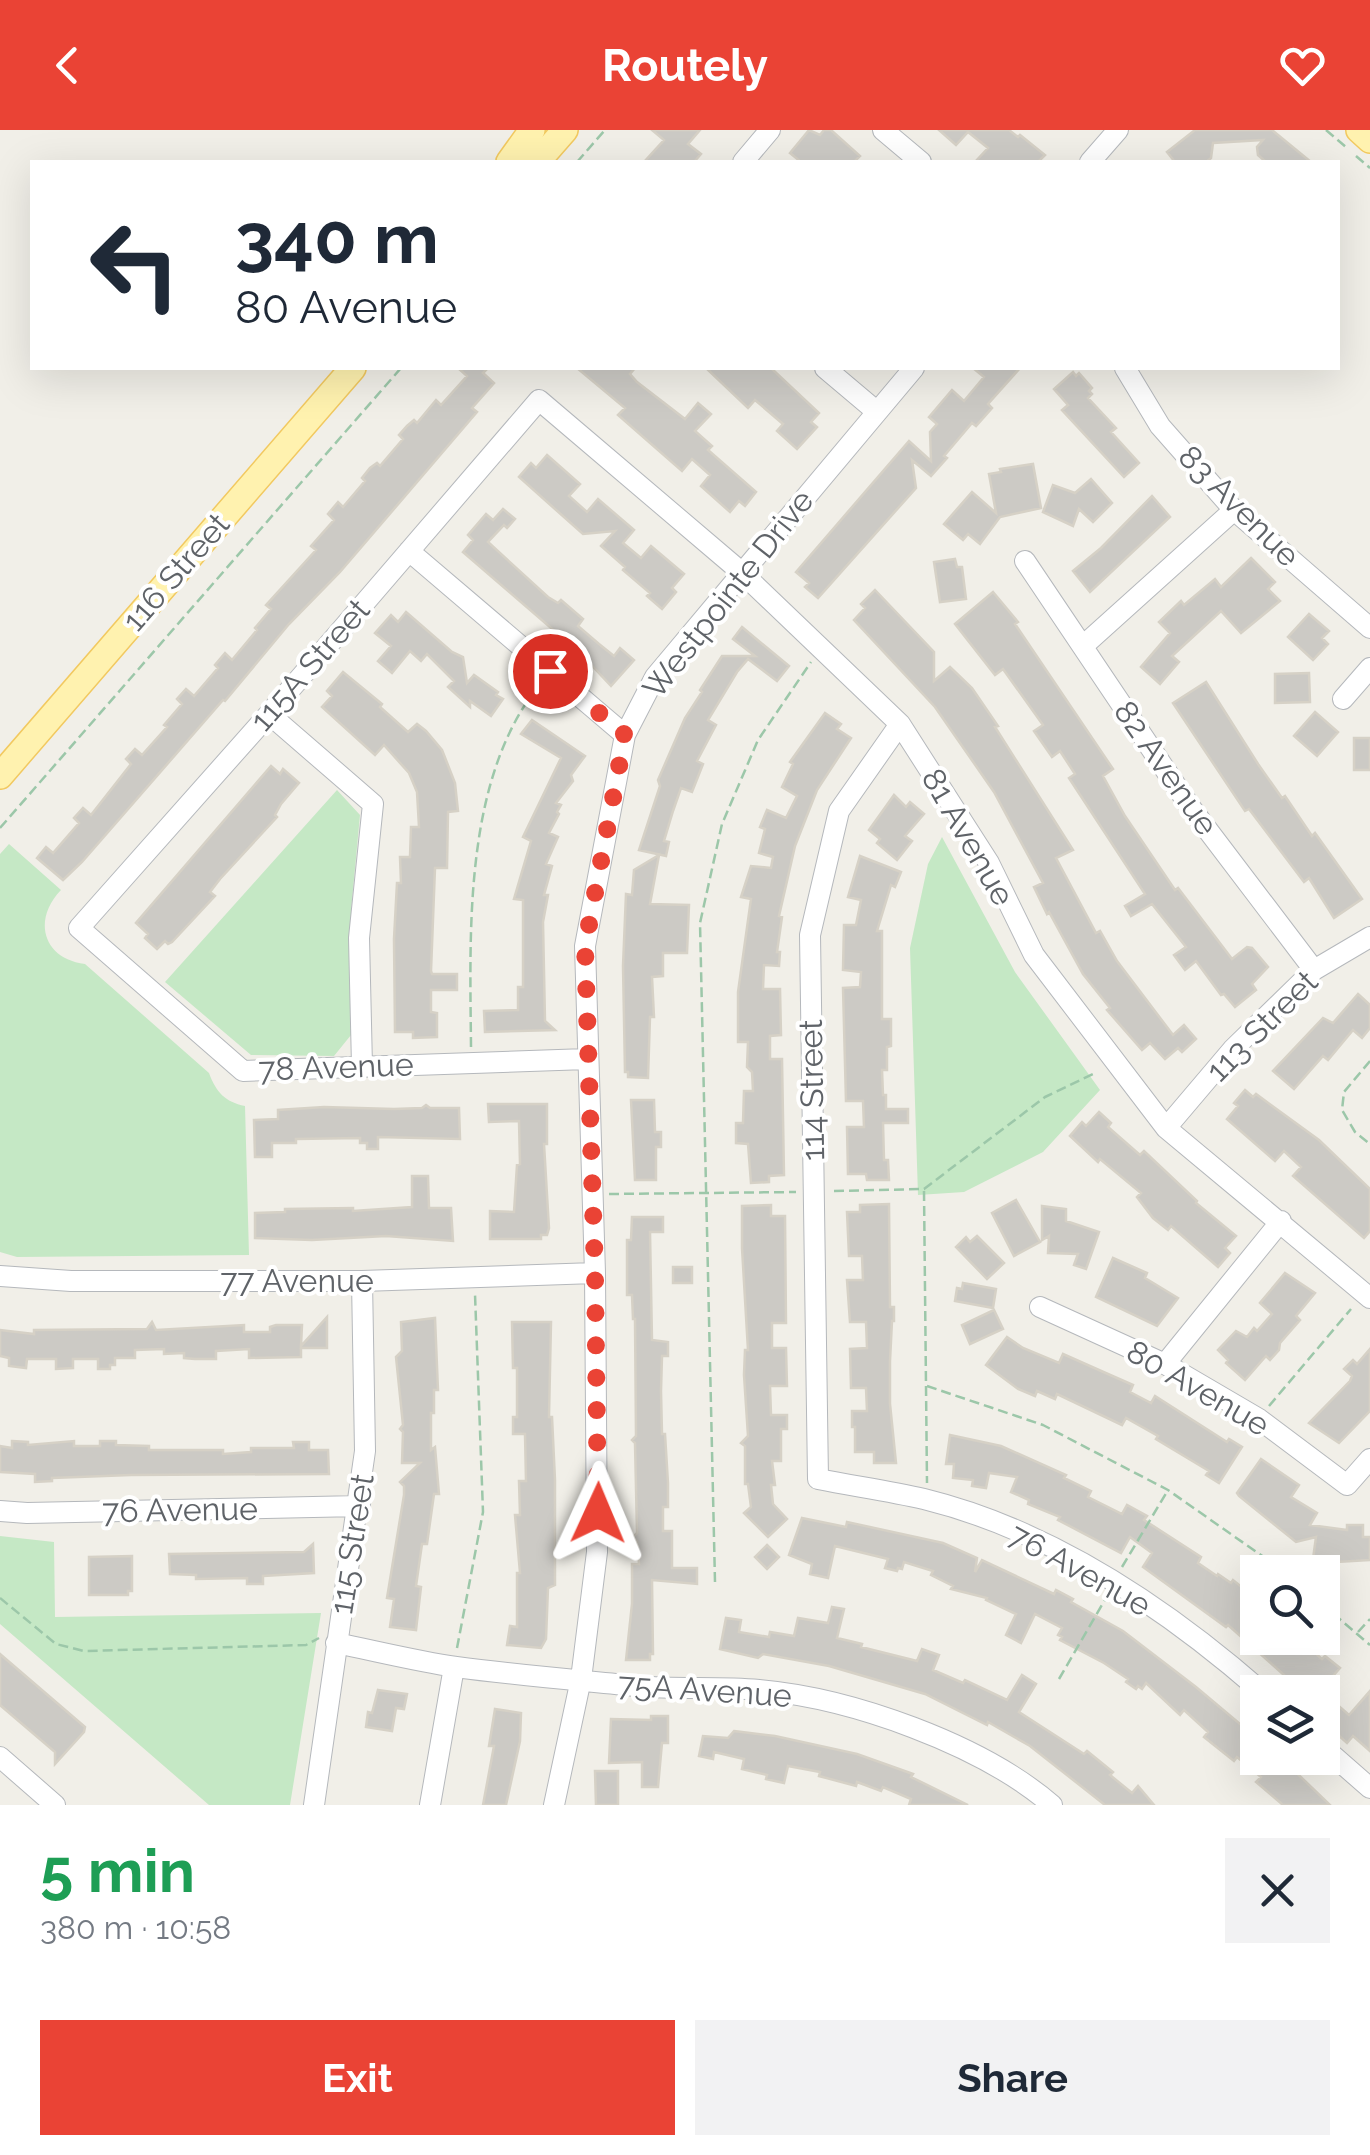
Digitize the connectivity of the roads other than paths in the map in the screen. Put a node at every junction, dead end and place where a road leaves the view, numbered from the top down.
1 (532, 130) edge
2 (565, 130) edge
3 (770, 130) edge
4 (884, 130) edge
5 (1118, 130) edge
6 (1359, 130) edge
7 (1370, 140) edge
8 (511, 160) edge
9 (539, 160) edge
10 (745, 160) edge
11 (919, 160) edge
12 (1092, 160) edge
13 (351, 370) edge
14 (827, 370) edge
15 (912, 370) edge
16 (1127, 370) edge
17 (538, 400) joint
18 (876, 411) junction
19 (1234, 510) junction
20 (409, 551) junction
21 (1025, 561) dead end
22 (740, 572) junction
23 (1370, 628) edge
24 (1083, 646) junction
25 (1370, 668) edge
26 (1342, 699) dead end
27 (269, 714) junction
28 (900, 724) junction
29 (625, 735) junction
30 (0, 776) edge
31 (79, 928) joint
32 (1370, 937) edge
33 (1314, 970) junction
34 (587, 1059) junction
35 (362, 1066) junction
36 (1166, 1128) junction
37 (1281, 1222) junction
38 (595, 1273) junction
39 (0, 1276) edge
40 (362, 1281) junction
41 (1361, 1303) edge
42 (1040, 1307) dead end
43 (1166, 1364) junction
44 (1370, 1459) edge
45 (818, 1479) joint
46 (360, 1506) junction
47 (0, 1510) edge
48 (336, 1644) junction
49 (454, 1667) junction
50 (1243, 1675) edge
51 (581, 1679) junction
52 (0, 1756) edge
53 (1340, 1762) edge
54 (1370, 1788) edge
55 (1370, 1799) edge
56 (55, 1805) edge
57 (314, 1805) edge
58 (430, 1805) edge
59 (554, 1805) edge
60 (1052, 1805) edge
61 (1365, 1805) edge

1 - 8 main road
2 - 9 main road
3 - 10 street
4 - 11 street
5 - 12 street
6 - 7 main road
13 - 30 main road, 116 Street
14 - 18 street
15 - 18 street, Westpointe Drive
16 - 19 street, 83 Avenue
17 - 20 street, 115A Street
17 - 22 street, 81 Avenue
18 - 22 street, Westpointe Drive
19 - 23 street, 83 Avenue
19 - 24 street
20 - 27 street, 115A Street
20 - 29 street
21 - 24 street, 82 Avenue
22 - 28 street, 81 Avenue
22 - 29 street, Westpointe Drive
24 - 33 street, 82 Avenue
25 - 26 street
27 - 31 street, 115A Street
27 - 35 street
28 - 36 street, 81 Avenue
28 - 45 street, 114 Street
29 - 34 street, Westpointe Drive
31 - 35 street, 78 Avenue
32 - 33 street, 113 Street
33 - 36 street, 113 Street
34 - 35 street, 78 Avenue
34 - 38 street, Westpointe Drive
36 - 37 street, 81 Avenue
37 - 41 street, 81 Avenue
37 - 43 street
38 - 40 street, 77 Avenue
38 - 51 street, Westpointe Drive
39 - 40 street, 77 Avenue
40 - 46 street, 115 Street
42 - 43 street, 80 Avenue
43 - 44 street, 80 Avenue
45 - 50 street, 76 Avenue
46 - 47 street, 76 Avenue
46 - 48 street, 115 Street
48 - 49 street, 75A Avenue
48 - 57 street, 115 Street
49 - 51 street, 75A Avenue
49 - 58 street
51 - 59 street, Westpointe Drive
51 - 60 street, 75A Avenue
52 - 56 street
53 - 54 street
55 - 61 street

